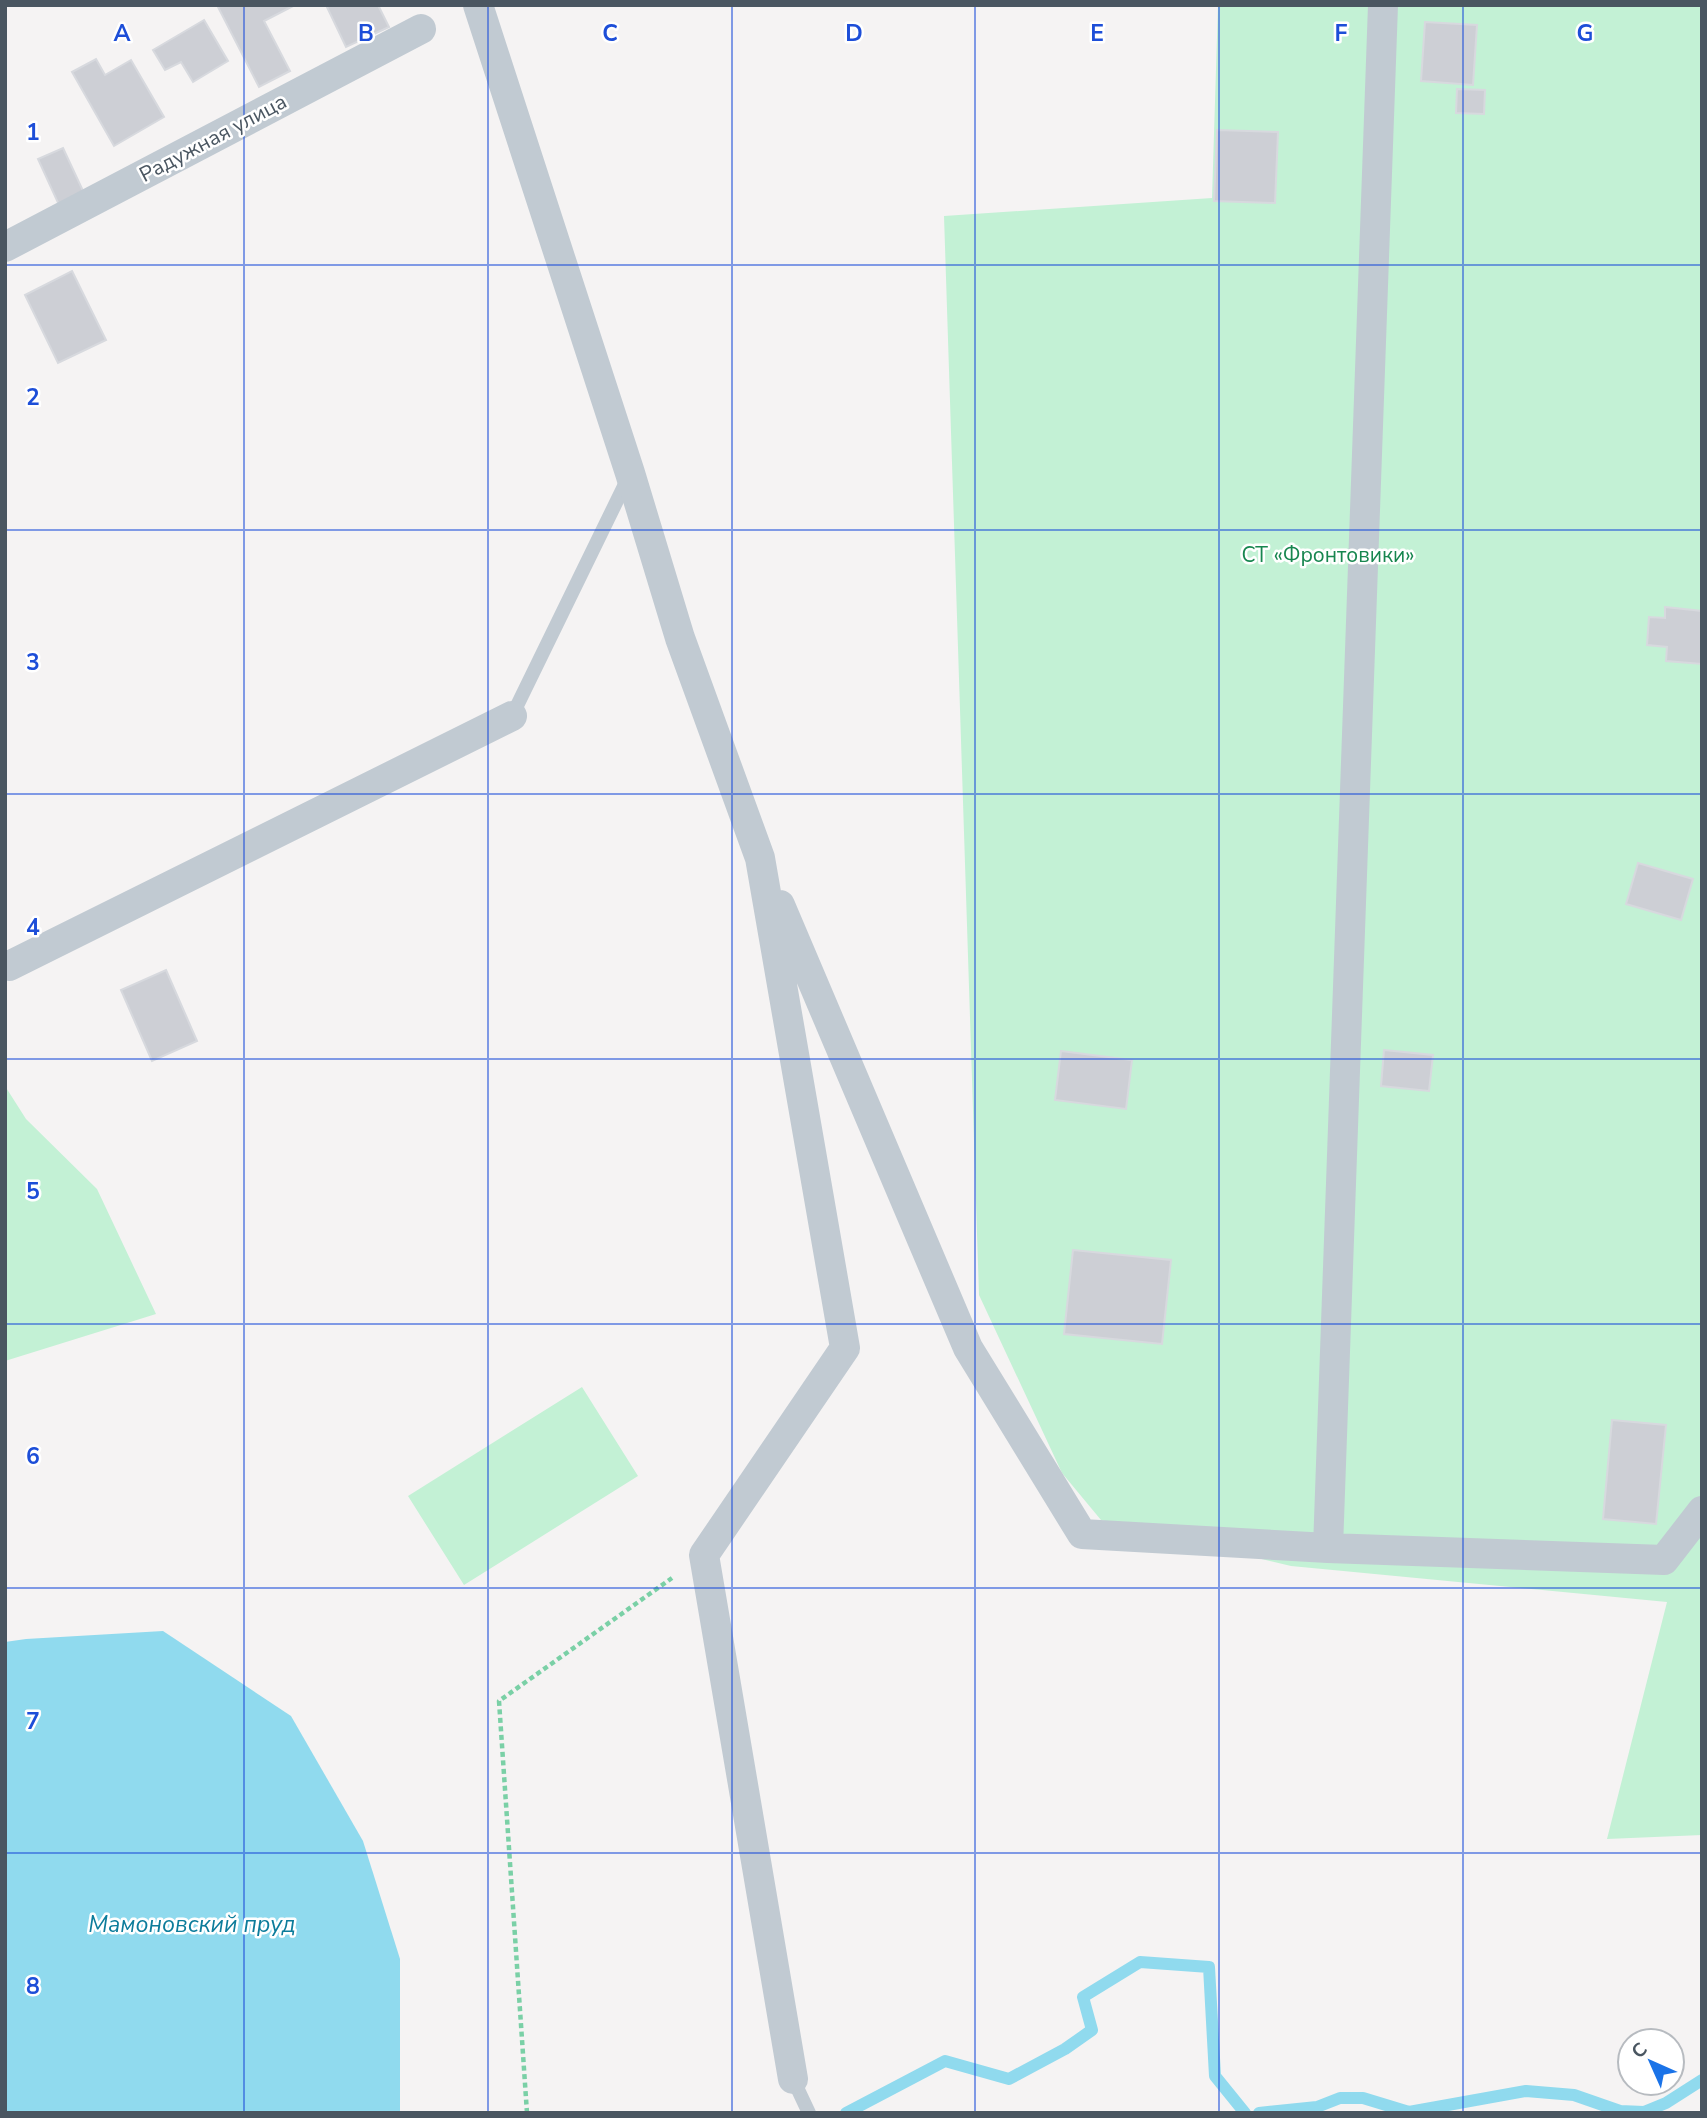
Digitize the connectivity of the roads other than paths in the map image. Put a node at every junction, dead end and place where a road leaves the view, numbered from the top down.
1 (478, 5) edge
2 (1383, 5) edge
3 (421, 29) dead end
4 (5, 247) edge
5 (630, 473) junction
6 (512, 716) joint
7 (760, 858) junction
8 (5, 965) edge
9 (1702, 1511) edge
10 (1328, 1548) junction
11 (802, 2099) edge

1 - 5 street
2 - 10 street
3 - 4 street, Радужная улица
5 - 6 lane
5 - 7 street
6 - 8 street
7 - 10 street
7 - 11 street
9 - 10 street

